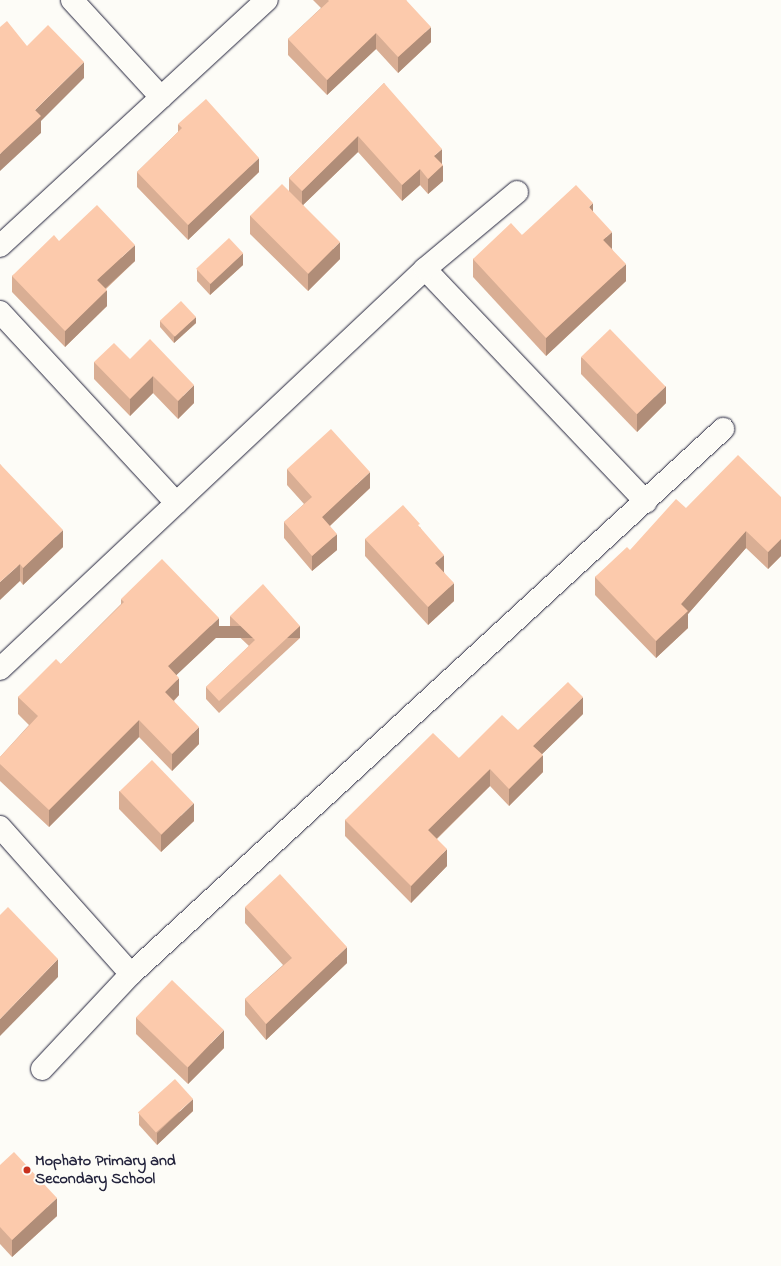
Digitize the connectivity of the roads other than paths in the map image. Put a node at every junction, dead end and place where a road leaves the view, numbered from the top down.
1 (72, 0) edge
2 (267, 0) edge
3 (161, 97) junction
4 (517, 192) dead end
5 (0, 246) edge
6 (425, 269) junction
7 (0, 312) edge
8 (723, 429) dead end
9 (646, 502) junction
10 (176, 503) junction
11 (0, 669) edge
12 (0, 828) edge
13 (131, 974) junction
14 (42, 1070) dead end

1 - 3 street
2 - 3 street
3 - 5 street
4 - 6 street
6 - 9 street
6 - 10 street
7 - 10 street
8 - 9 street
9 - 13 street
10 - 11 street
12 - 13 street
13 - 14 street

